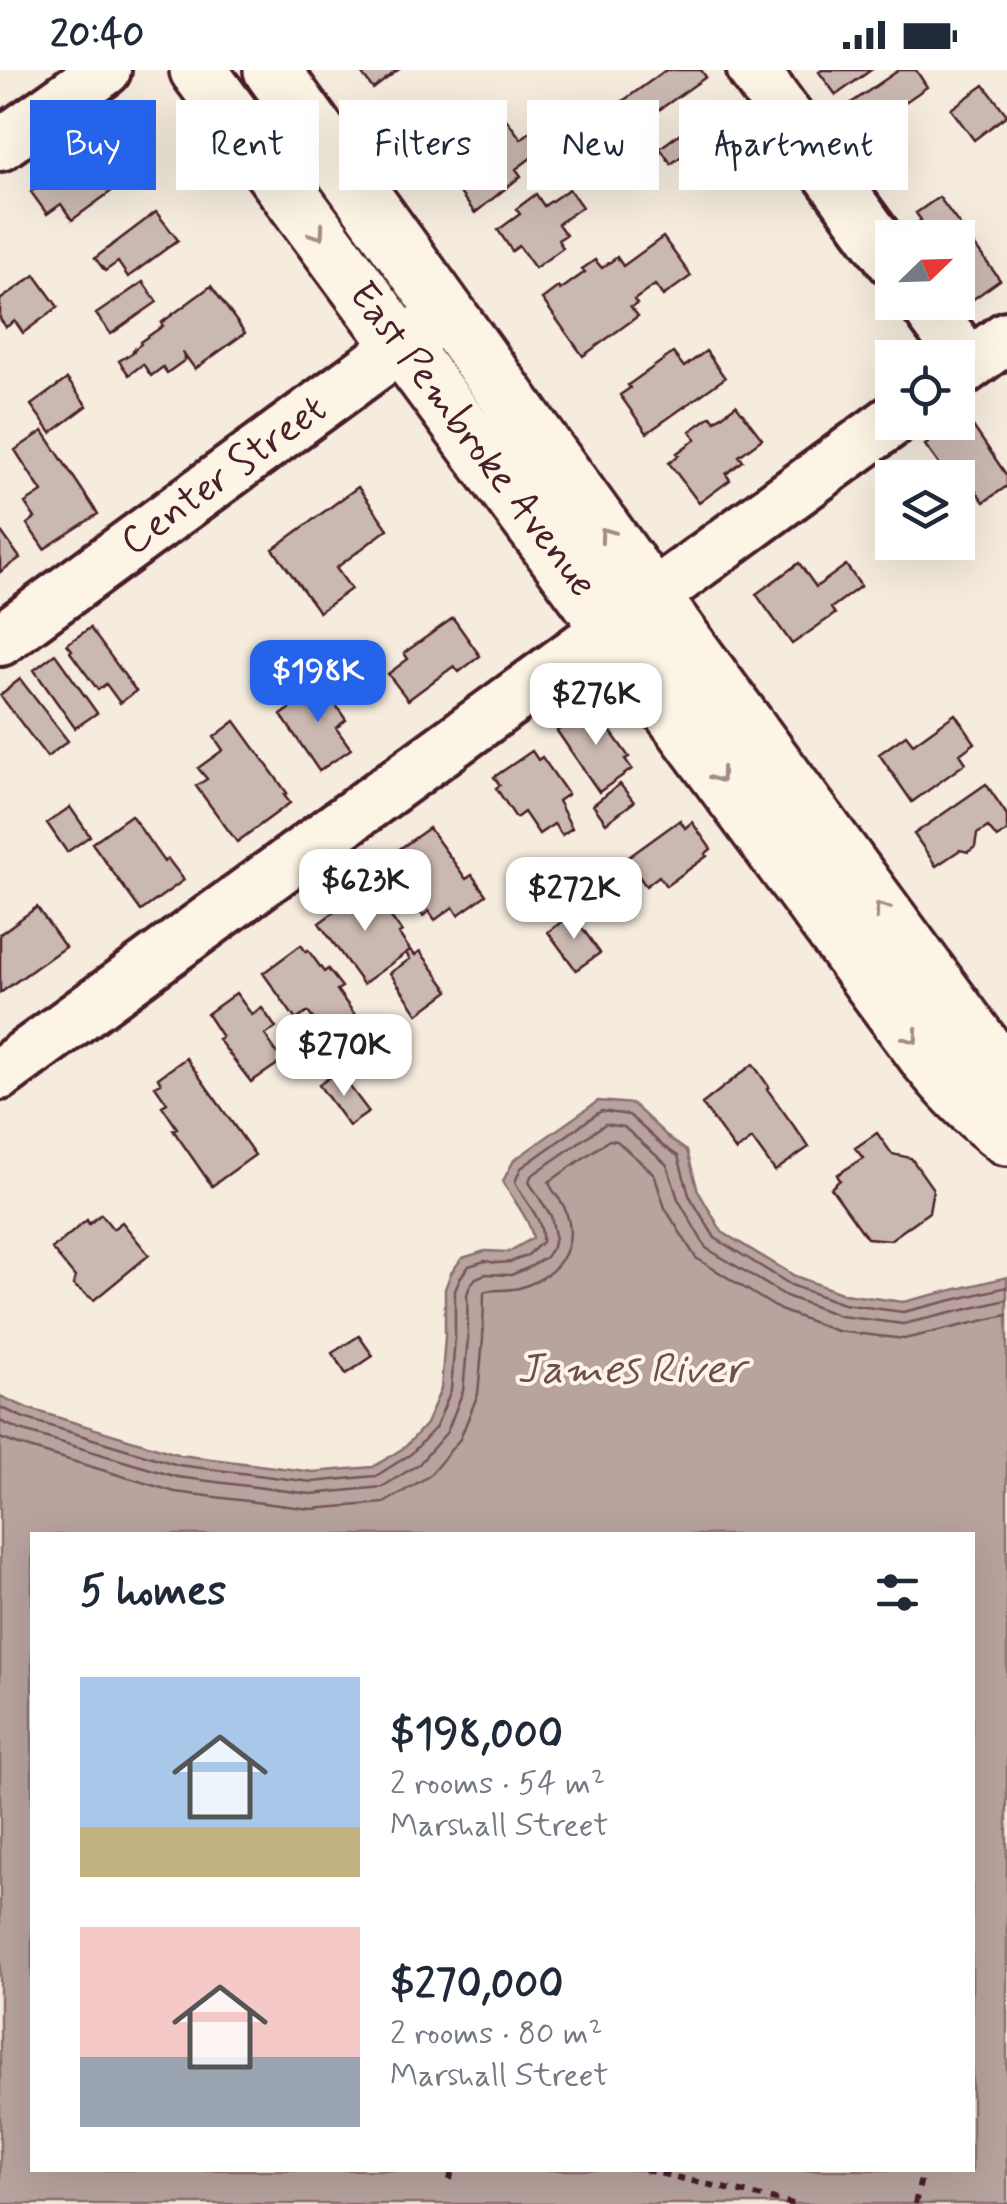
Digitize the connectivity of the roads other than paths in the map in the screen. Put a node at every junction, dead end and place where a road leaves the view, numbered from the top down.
1 (105, 70) edge
2 (198, 70) edge
3 (272, 70) edge
4 (753, 70) edge
5 (0, 145) edge
6 (875, 237) edge
7 (447, 312) junction
8 (941, 320) edge
9 (402, 346) junction
10 (978, 358) edge
11 (875, 433) edge
12 (631, 612) junction
13 (0, 640) edge
14 (0, 1074) edge
15 (994, 1080) edge
16 (1007, 1137) edge

1 - 5 street
2 -> 9 main road, East Pembroke Avenue
3 - 7 main road, East Pembroke Avenue
4 - 6 street
7 - 9 street, Center Street
12 -> 7 main road, East Pembroke Avenue
8 - 10 street
9 - 12 main road, East Pembroke Avenue
9 - 13 street, Center Street
11 - 12 street
12 - 14 street
12 - 15 main road, East Pembroke Avenue
15 - 16 main road, East Pembroke Avenue

